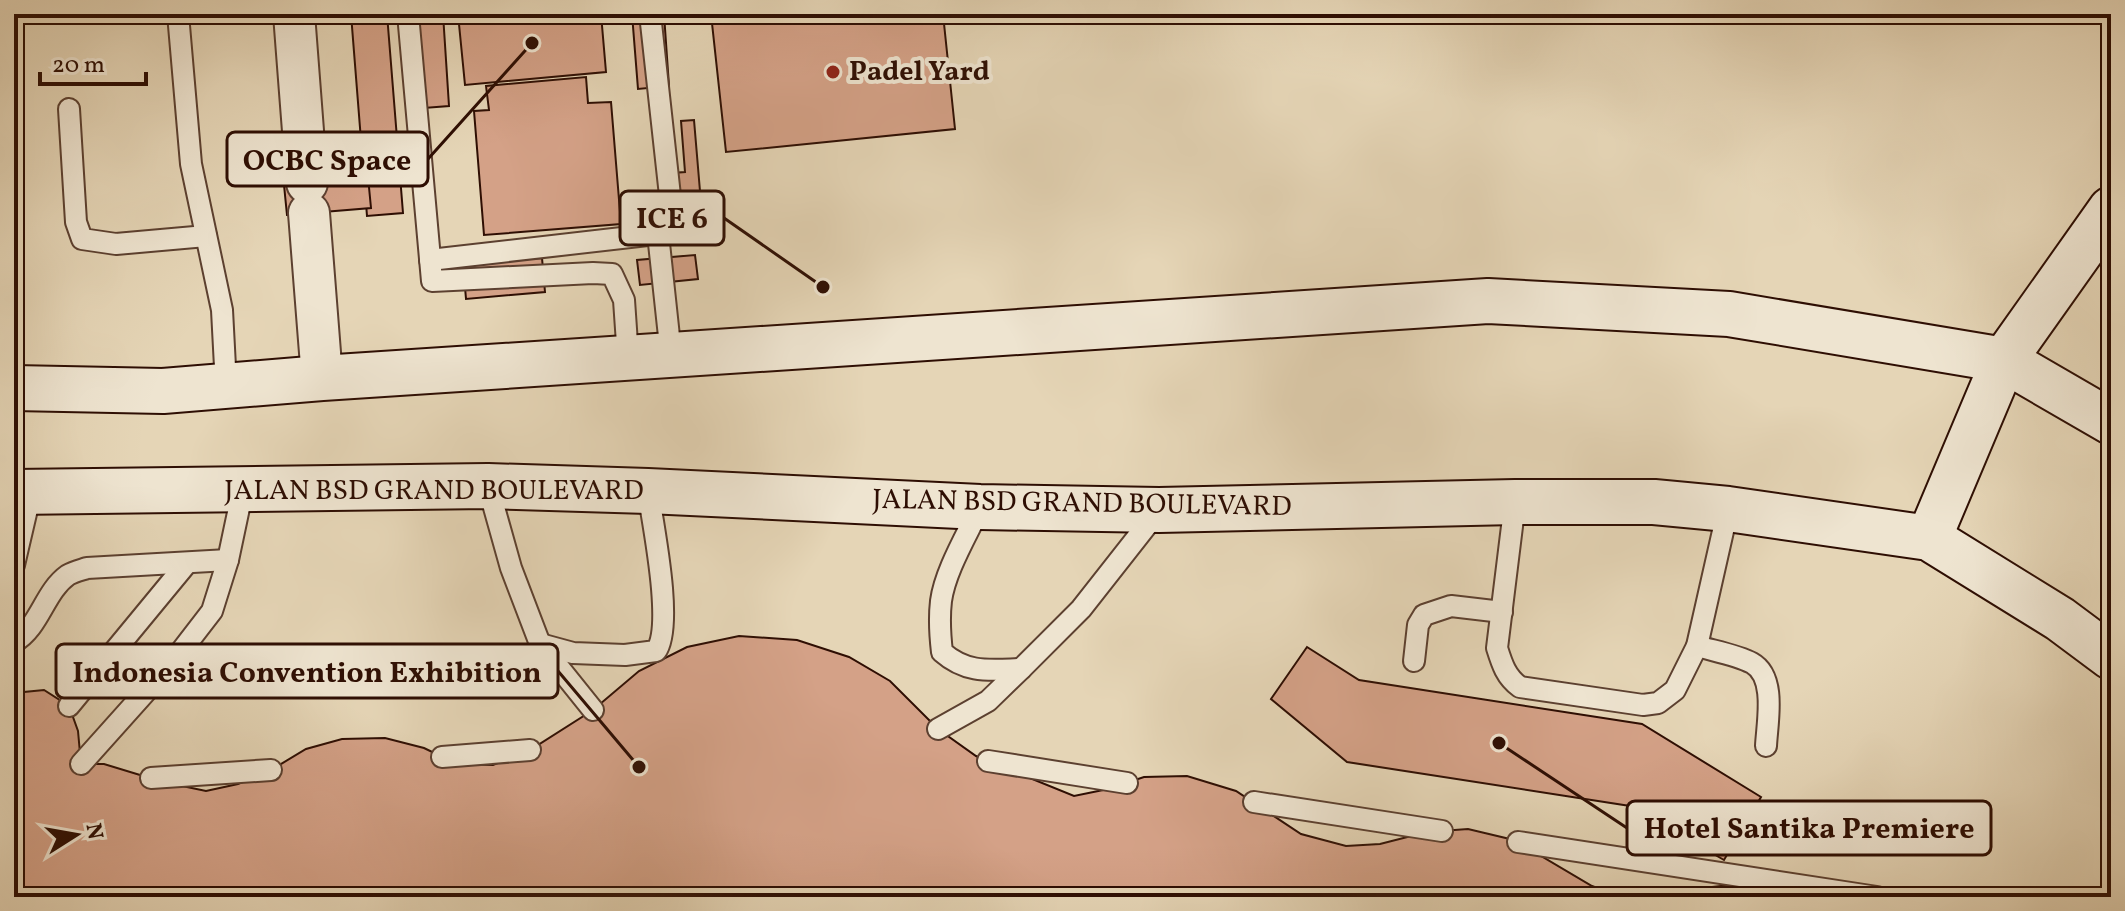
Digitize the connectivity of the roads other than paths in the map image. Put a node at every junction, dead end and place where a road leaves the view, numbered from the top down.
1 (178, 14) edge
2 (294, 14) edge
3 (408, 14) edge
4 (650, 14) edge
5 (69, 109) dead end
6 (2111, 209) edge
7 (658, 234) junction
8 (206, 236) junction
9 (430, 260) junction
10 (671, 355) junction
11 (628, 358) junction
12 (2004, 360) junction
13 (322, 378) junction
14 (226, 386) junction
15 (14, 388) edge
16 (2111, 422) edge
17 (488, 486) junction
18 (243, 489) junction
19 (648, 491) junction
20 (22, 492) edge
21 (1515, 502) junction
22 (980, 507) junction
23 (1728, 509) junction
24 (1159, 510) junction
25 (1929, 538) junction
26 (228, 560) junction
27 (187, 563) junction
28 (14, 565) edge
29 (1502, 612) junction
30 (14, 642) edge
31 (540, 644) junction
32 (1697, 646) junction
33 (2111, 657) edge
34 (1414, 661) dead end
35 (1021, 669) junction
36 (69, 706) dead end
37 (593, 710) dead end
38 (938, 729) dead end
39 (1766, 746) dead end
40 (530, 750) dead end
41 (442, 757) dead end
42 (988, 761) dead end
43 (81, 764) dead end
44 (271, 770) dead end
45 (151, 778) dead end
46 (1127, 783) dead end
47 (1254, 802) dead end
48 (1442, 831) dead end
49 (1518, 842) dead end
50 (1877, 897) edge

1 - 8 lane
2 - 13 street
3 - 9 lane
4 - 7 lane
5 - 8 lane
6 - 12 main road
7 - 9 lane
7 - 10 lane
8 - 14 lane
9 - 11 lane
10 - 11 main road
10 - 12 main road
11 - 13 main road
12 - 16 main road
12 - 25 main road
13 - 14 main road
14 - 15 main road
17 - 18 main road, JALAN BSD GRAND BOULEVARD
17 - 19 main road, JALAN BSD GRAND BOULEVARD
17 - 31 lane
18 - 20 main road, JALAN BSD GRAND BOULEVARD
18 - 26 lane
19 - 22 main road, JALAN BSD GRAND BOULEVARD
19 - 31 lane
20 - 28 lane
21 - 23 main road, JALAN BSD GRAND BOULEVARD
21 - 24 main road, JALAN BSD GRAND BOULEVARD
21 - 29 lane
22 - 24 main road, JALAN BSD GRAND BOULEVARD
22 - 35 lane
23 - 25 main road, JALAN BSD GRAND BOULEVARD
23 - 32 lane
24 - 35 lane
25 - 33 main road, JALAN BSD GRAND BOULEVARD
26 - 27 lane
26 - 43 lane
27 - 30 lane
27 - 36 lane
29 - 32 lane
29 - 34 lane
31 - 37 lane
32 - 39 lane
35 - 38 lane
40 - 41 lane
42 - 46 lane
44 - 45 lane
47 - 48 lane
49 - 50 lane

